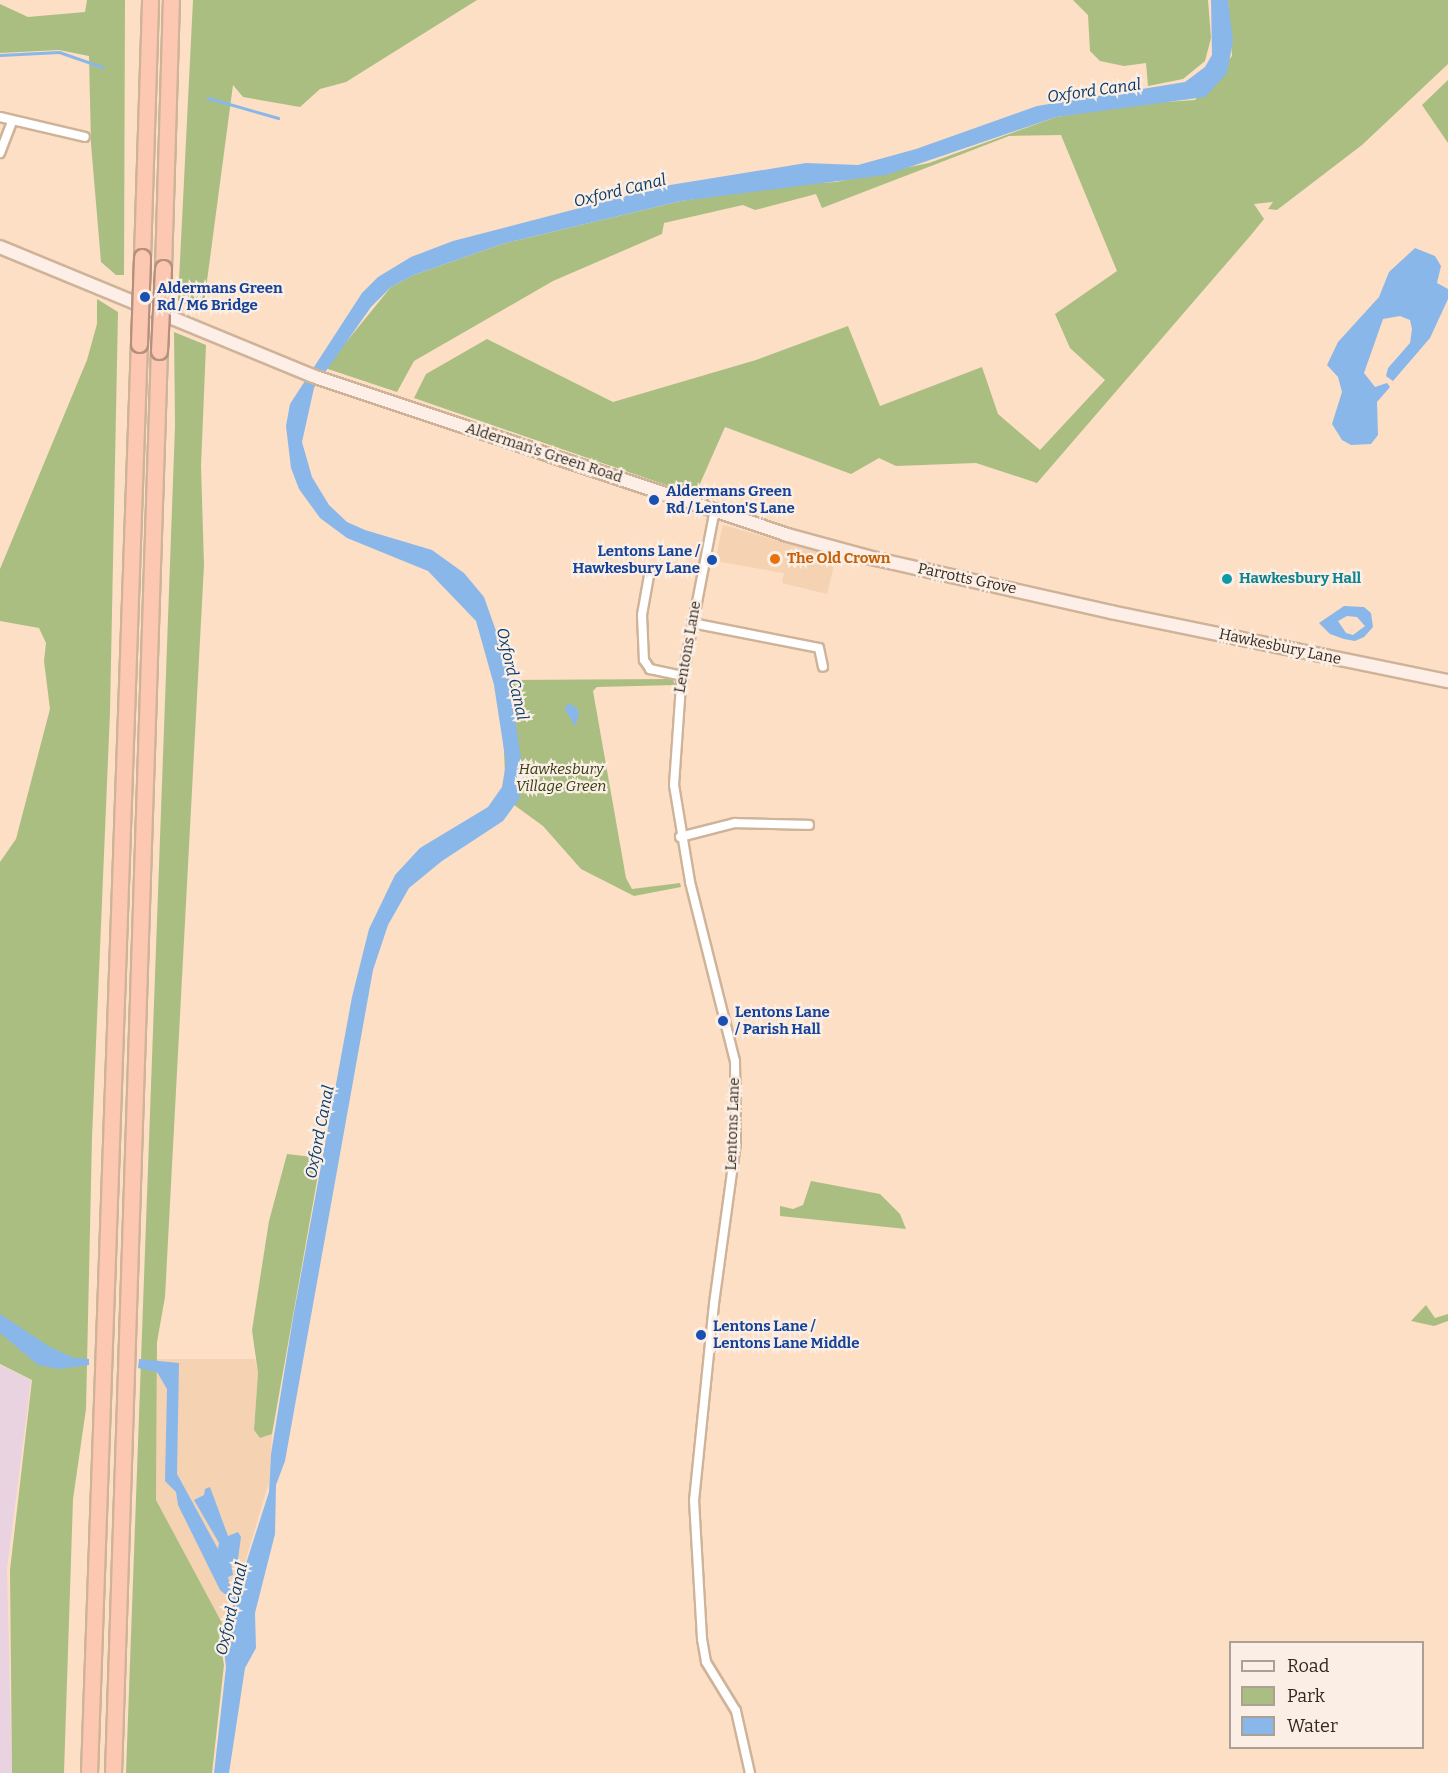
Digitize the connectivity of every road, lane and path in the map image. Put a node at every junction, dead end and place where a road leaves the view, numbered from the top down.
1 (150, 0) edge
2 (171, 0) edge
3 (0, 117) edge
4 (12, 122) junction
5 (85, 137) dead end
6 (0, 153) edge
7 (0, 247) edge
8 (715, 509) junction
9 (788, 535) joint
10 (650, 570) dead end
11 (1112, 612) joint
12 (692, 623) junction
13 (824, 667) dead end
14 (683, 676) junction
15 (1448, 681) edge
16 (805, 827) dead end
17 (680, 837) junction
18 (89, 1773) edge
19 (113, 1773) edge
20 (750, 1773) edge

1 - 18 highway, bridge
2 - 19 highway, bridge
3 - 4 street
4 - 5 street
4 - 6 street
7 - 8 main road, Alderman's Green Road
8 - 9 main road, Alderman's Green Road
8 - 12 street, Lentons Lane
9 - 11 main road, Parrotts Grove
10 - 14 street
11 - 15 main road, Hawkesbury Lane
12 - 13 street
12 - 14 street, Lentons Lane
14 - 17 street, Lentons Lane
16 - 17 street
17 - 20 street, Lentons Lane

